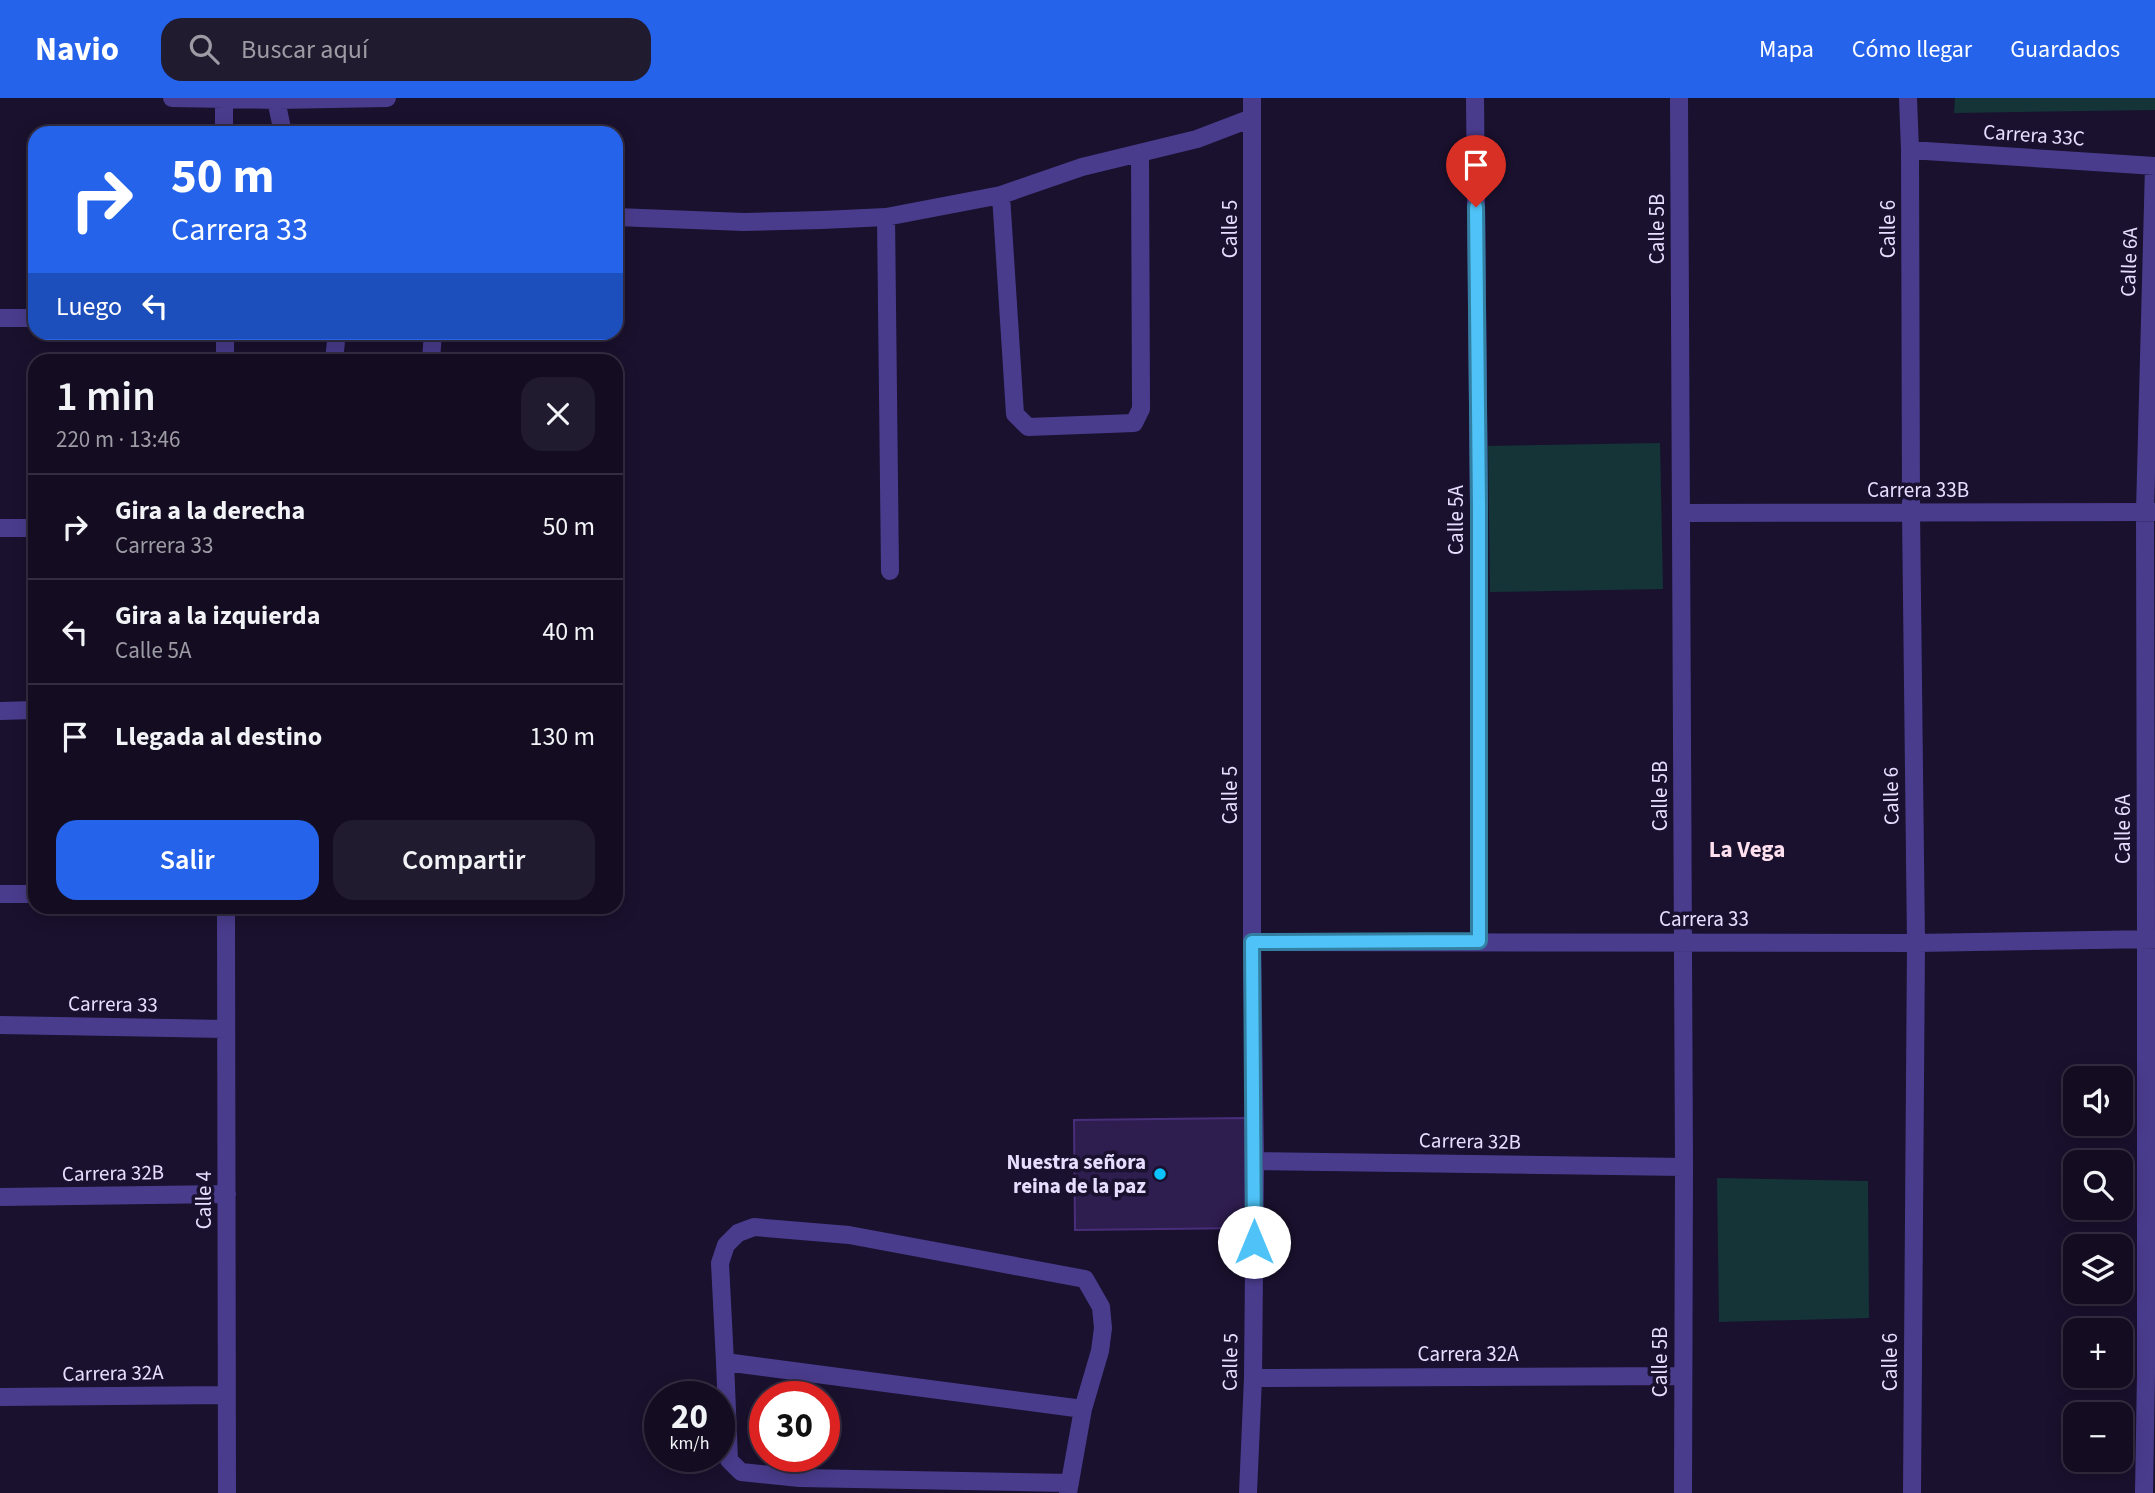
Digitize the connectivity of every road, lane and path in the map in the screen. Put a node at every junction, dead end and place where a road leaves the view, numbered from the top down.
1 (172, 98) edge
2 (224, 98) edge
3 (387, 98) edge
4 (1252, 98) edge
5 (1475, 98) edge
6 (1679, 98) edge
7 (1908, 98) edge
8 (276, 100) junction
9 (1252, 118) junction
10 (224, 126) edge
11 (282, 126) edge
12 (1910, 150) junction
13 (1140, 154) junction
14 (2155, 166) edge
15 (1001, 195) junction
16 (623, 217) edge
17 (886, 217) junction
18 (0, 318) edge
19 (28, 318) edge
20 (1911, 512) junction
21 (2150, 512) edge
22 (1681, 513) junction
23 (0, 528) edge
24 (28, 528) edge
25 (890, 571) dead end
26 (28, 710) edge
27 (0, 711) edge
28 (0, 894) edge
29 (28, 894) edge
30 (226, 914) edge
31 (2151, 939) edge
32 (1479, 941) junction
33 (1252, 942) junction
34 (1684, 942) junction
35 (1916, 943) junction
36 (0, 1026) edge
37 (226, 1029) junction
38 (2150, 1157) edge
39 (1255, 1161) junction
40 (1684, 1167) junction
41 (227, 1194) junction
42 (0, 1197) edge
43 (725, 1362) junction
44 (2150, 1373) edge
45 (1683, 1376) junction
46 (1253, 1378) junction
47 (227, 1395) junction
48 (0, 1397) edge
49 (1083, 1409) junction
50 (1069, 1488) edge
51 (227, 1493) edge
52 (1248, 1493) edge
53 (1683, 1493) edge
54 (1912, 1493) edge
55 (2144, 1493) edge

1 - 2 street
2 - 8 street
2 - 10 street
3 - 8 street
4 - 9 street, Calle 5
5 - 32 street, Calle 5A
6 - 22 street, Calle 5B
7 - 12 street, Calle 6
8 - 11 street
9 - 13 street
9 - 33 street, Calle 5
12 - 14 street, Carrera 33C
12 - 20 street, Calle 6
13 - 15 street
13 - 15 street
14 - 21 street, Calle 6A
15 - 17 street
16 - 17 street
17 - 25 street
18 - 19 street
20 - 21 street, Carrera 33B
20 - 22 street, Carrera 33B
20 - 35 street, Calle 6
21 - 31 street, Calle 6A
22 - 34 street, Calle 5B
23 - 24 street
26 - 27 street
28 - 29 street
30 - 37 street, Calle 4
31 - 35 street, Carrera 33
31 - 38 street, Calle 6A
32 - 33 street, Carrera 33
32 - 34 street, Carrera 33
33 - 39 street, Calle 5
34 - 35 street, Carrera 33
34 - 40 street, Calle 5B
35 - 54 street, Calle 6
36 - 37 street, Carrera 33
37 - 41 street, Calle 4
38 - 44 street, Calle 6A
39 - 40 street, Carrera 32B
39 - 46 street, Calle 5
40 - 45 street, Calle 5B
41 - 42 street, Carrera 32B
41 - 47 street, Calle 4
43 - 49 street
43 - 49 street
43 - 50 street
44 - 55 street, Calle 6A
45 - 46 street, Carrera 32A
45 - 53 street, Calle 5B
46 - 52 street, Calle 5
47 - 48 street, Carrera 32A
47 - 51 street, Calle 4
49 - 50 street

